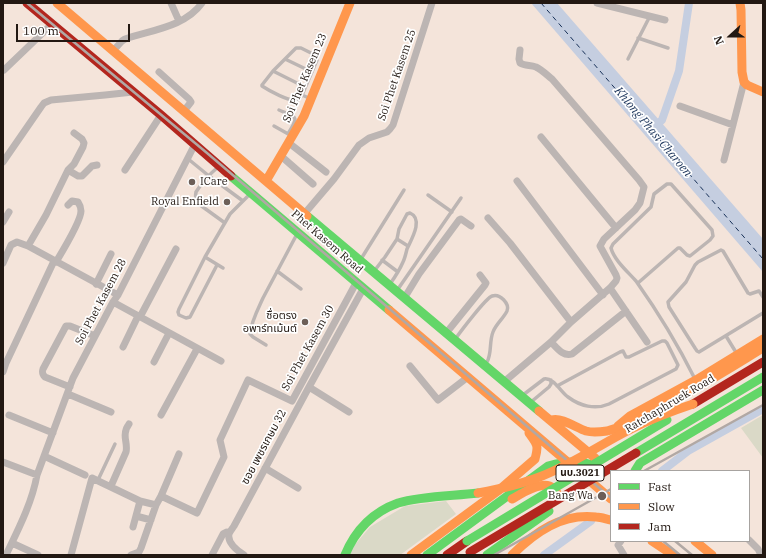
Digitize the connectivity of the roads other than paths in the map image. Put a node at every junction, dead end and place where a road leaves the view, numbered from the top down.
1 (27, 3) edge
2 (57, 3) edge
3 (171, 3) edge
4 (202, 3) edge
5 (350, 3) edge
6 (432, 3) edge
7 (597, 3) edge
8 (740, 3) edge
9 (650, 16) junction
10 (666, 20) dead end
11 (179, 21) junction
12 (52, 24) junction
13 (638, 38) junction
14 (668, 48) dead end
15 (520, 50) dead end
16 (113, 51) junction
17 (285, 59) junction
18 (628, 59) dead end
19 (4, 70) dead end
20 (273, 71) junction
21 (159, 72) dead end
22 (312, 72) junction
23 (744, 82) junction
24 (305, 87) junction
25 (133, 92) junction
26 (763, 92) edge
27 (302, 95) junction
28 (311, 98) junction
29 (680, 106) dead end
30 (279, 110) dead end
31 (184, 111) junction
32 (161, 115) junction
33 (733, 125) junction
34 (274, 126) dead end
35 (74, 134) dead end
36 (541, 137) dead end
37 (290, 138) junction
38 (194, 144) junction
39 (281, 156) junction
40 (187, 158) junction
41 (724, 160) dead end
42 (3, 162) edge
43 (97, 165) dead end
44 (219, 165) junction
45 (68, 170) junction
46 (125, 170) dead end
47 (326, 172) dead end
48 (209, 176) junction
49 (266, 181) junction
50 (517, 181) dead end
51 (314, 184) dead end
52 (404, 190) dead end
53 (252, 193) junction
54 (428, 195) dead end
55 (461, 198) dead end
56 (243, 201) junction
57 (68, 205) dead end
58 (9, 212) dead end
59 (452, 212) junction
60 (305, 213) junction
61 (488, 218) dead end
62 (3, 222) edge
63 (225, 222) junction
64 (471, 226) dead end
65 (616, 228) junction
66 (298, 233) junction
67 (397, 240) junction
68 (28, 246) junction
69 (408, 246) junction
70 (176, 249) dead end
71 (111, 254) dead end
72 (205, 257) junction
73 (382, 260) junction
74 (55, 261) junction
75 (3, 263) edge
76 (217, 264) junction
77 (223, 268) dead end
78 (277, 271) junction
79 (398, 272) junction
80 (363, 274) junction
81 (480, 275) dead end
82 (638, 283) junction
83 (96, 284) junction
84 (390, 285) junction
85 (610, 288) junction
86 (301, 289) dead end
87 (397, 291) junction
88 (118, 295) junction
89 (603, 295) junction
90 (405, 297) junction
91 (763, 297) edge
92 (113, 302) junction
93 (626, 312) junction
94 (763, 313) edge
95 (139, 317) junction
96 (571, 322) junction
97 (447, 332) junction
98 (169, 333) junction
99 (95, 336) junction
100 (726, 336) junction
101 (455, 339) junction
102 (763, 339) edge
103 (551, 342) junction
104 (647, 342) dead end
105 (266, 345) dead end
106 (124, 347) dead end
107 (763, 348) edge
108 (197, 349) junction
109 (738, 355) junction
110 (154, 362) dead end
111 (221, 362) dead end
112 (763, 362) edge
113 (5, 363) edge
114 (486, 365) junction
115 (410, 366) dead end
116 (3, 372) edge
117 (763, 373) edge
118 (763, 376) edge
119 (468, 378) junction
120 (551, 380) junction
121 (696, 380) junction
122 (505, 381) junction
123 (556, 386) junction
124 (309, 387) junction
125 (69, 390) junction
126 (763, 390) edge
127 (522, 396) junction
128 (530, 403) junction
129 (693, 404) junction
130 (111, 412) dead end
131 (349, 412) dead end
132 (9, 415) dead end
133 (161, 415) dead end
134 (551, 420) junction
135 (129, 424) dead end
136 (627, 424) junction
137 (524, 426) junction
138 (615, 429) junction
139 (53, 433) junction
140 (115, 444) dead end
141 (644, 445) junction
142 (179, 454) dead end
143 (44, 456) junction
144 (566, 461) junction
145 (3, 462) edge
146 (589, 463) junction
147 (265, 468) junction
148 (636, 469) edge
149 (610, 471) edge
150 (610, 472) edge
151 (37, 475) junction
152 (92, 478) junction
153 (591, 482) junction
154 (111, 486) junction
155 (298, 488) dead end
156 (447, 493) dead end
157 (161, 496) junction
158 (610, 498) edge
159 (140, 501) junction
160 (156, 505) junction
161 (548, 511) junction
162 (482, 514) junction
163 (136, 516) junction
164 (151, 520) junction
165 (610, 520) edge
166 (133, 527) dead end
167 (229, 533) junction
168 (750, 541) edge
169 (620, 542) edge
170 (653, 542) edge
171 (663, 542) edge
172 (696, 542) edge
173 (12, 543) junction
174 (489, 553) edge
175 (240, 554) edge
176 (468, 554) edge
177 (6, 555) edge
178 (38, 555) edge
179 (71, 555) edge
180 (131, 555) edge
181 (212, 555) edge
182 (346, 555) edge
183 (411, 555) edge
184 (427, 555) edge
185 (447, 555) edge
186 (512, 555) edge
187 (624, 555) edge
188 (672, 555) edge
189 (678, 555) edge
190 (712, 555) edge
191 (762, 555) edge

1 - 12 main road, Phet Kasem Road
2 - 16 main road, Phet Kasem Road
3 - 11 street
4 - 11 street
5 - 28 main road, Soi Phet Kasem 23
6 - 60 street, Soi Phet Kasem 25
7 - 9 street
8 - 23 main road
9 - 10 street
9 - 13 lane
11 - 16 street
12 - 19 street
12 - 25 main road, Phet Kasem Road
13 - 14 lane
13 - 18 lane
15 - 65 street
16 - 31 main road, Phet Kasem Road
17 - 20 lane
17 - 22 lane
17 - 22 lane
20 - 24 lane
20 - 27 lane
21 - 31 street
22 - 24 lane
23 - 26 main road
23 - 33 street
24 - 27 lane
25 - 32 main road, Phet Kasem Road
25 - 42 street
27 - 28 lane
28 - 37 main road, Soi Phet Kasem 23
29 - 33 street
30 - 37 lane
31 - 49 main road, Phet Kasem Road
32 - 38 main road, Phet Kasem Road
32 - 46 street
33 - 41 street
34 - 37 lane
35 - 45 street
36 - 65 street
37 - 39 main road, Soi Phet Kasem 23
37 - 47 street
38 - 40 street, Soi Phet Kasem 28
38 - 44 main road, Phet Kasem Road
39 - 49 main road, Soi Phet Kasem 23
39 - 51 street
40 - 48 lane
40 - 88 street, Soi Phet Kasem 28
43 - 45 street
44 - 48 lane
44 - 53 main road, Phet Kasem Road
45 - 68 street
48 - 56 lane
48 - 63 lane
49 - 60 main road, Phet Kasem Road
50 - 89 street
52 - 80 lane
53 - 56 lane
53 - 66 main road, Phet Kasem Road
54 - 59 lane
55 - 59 lane
56 - 63 lane
57 - 74 street
58 - 62 street
59 - 87 lane
60 - 80 main road, Phet Kasem Road
61 - 96 street
63 - 72 lane
64 - 90 street
65 - 85 street
66 - 78 lane
66 - 80 main road, Phet Kasem Road
67 - 69 lane
67 - 69 lane
67 - 73 lane
68 - 74 street
68 - 75 street
69 - 79 lane
70 - 95 street
71 - 83 street
72 - 76 lane
72 - 76 lane
73 - 79 lane
73 - 80 lane
74 - 83 street
74 - 113 street
76 - 77 lane
78 - 86 lane
78 - 105 lane
79 - 84 lane
80 - 84 main road, Phet Kasem Road
80 - 119 main road, Phet Kasem Road
80 - 124 street, ซอย เพชรเกษม 32
80 - 157 street, Soi Phet Kasem 30
81 - 97 street
82 - 82 lane
82 - 121 lane
83 - 88 street
84 - 87 main road, Phet Kasem Road
85 - 89 street
85 - 93 street
87 - 90 main road, Phet Kasem Road
88 - 92 street, Soi Phet Kasem 28
89 - 96 street
90 - 97 main road, Phet Kasem Road
91 - 100 lane
92 - 95 street
92 - 99 street, Soi Phet Kasem 28
93 - 103 street
93 - 104 street
94 - 100 lane
95 - 98 street
95 - 106 street
96 - 103 street
97 - 101 main road, Phet Kasem Road
98 - 108 street
98 - 110 street
99 - 125 street, Soi Phet Kasem 28
99 - 125 street
100 - 109 lane
101 - 114 main road, Phet Kasem Road
101 - 114 lane
102 - 109 main road
103 - 122 street
107 - 136 main road
108 - 111 street
108 - 133 street
109 - 121 main road
112 - 129 main road, Ratchaphruek Road / นบ.3021
113 - 116 street
114 - 122 main road, Phet Kasem Road
115 - 119 street
117 - 141 main road
118 - 176 main road, นบ.3021, bridge
119 - 137 main road, Phet Kasem Road
120 - 123 lane
120 - 127 lane
120 - 128 lane
121 - 138 main road
122 - 127 main road, Phet Kasem Road
123 - 123 lane
124 - 131 street
124 - 147 street, ซอย เพชรเกษม 32
125 - 130 street
125 - 139 street, Soi Phet Kasem 28
126 - 148 main road
127 - 128 main road, Phet Kasem Road
128 - 134 main road, Phet Kasem Road
129 - 182 main road, bridge
129 - 185 main road, Ratchaphruek Road / นบ.3021, bridge
132 - 139 street
134 - 138 main road
134 - 146 main road
134 - 149 main road, Phet Kasem Road
135 - 154 street
136 - 138 main road
136 - 141 main road
137 - 144 main road, Phet Kasem Road
137 - 183 main road
139 - 143 street, Soi Phet Kasem 28
140 - 152 lane
141 - 148 main road
142 - 157 street
143 - 151 street, Soi Phet Kasem 28
143 - 152 street
144 - 146 main road
144 - 153 main road, Phet Kasem Road
144 - 162 main road
145 - 151 street
146 - 150 main road
146 - 153 main road
147 - 155 street
147 - 167 street, ซอย เพชรเกษม 32
151 - 173 street, Soi Phet Kasem 28
152 - 154 street
152 - 179 street
153 - 158 main road, Phet Kasem Road
153 - 161 main road
154 - 159 street
156 - 182 street
157 - 160 street
159 - 160 street
159 - 163 street
160 - 164 street
161 - 162 main road
161 - 174 main road
162 - 184 main road
163 - 164 street
163 - 166 street
164 - 180 street
165 - 186 main road
167 - 175 street
167 - 181 street, ซอย เพชรเกษม 32
168 - 191 street
169 - 187 street
170 - 188 main road
171 - 189 main road
172 - 190 main road
173 - 177 street, Soi Phet Kasem 28
173 - 178 street

